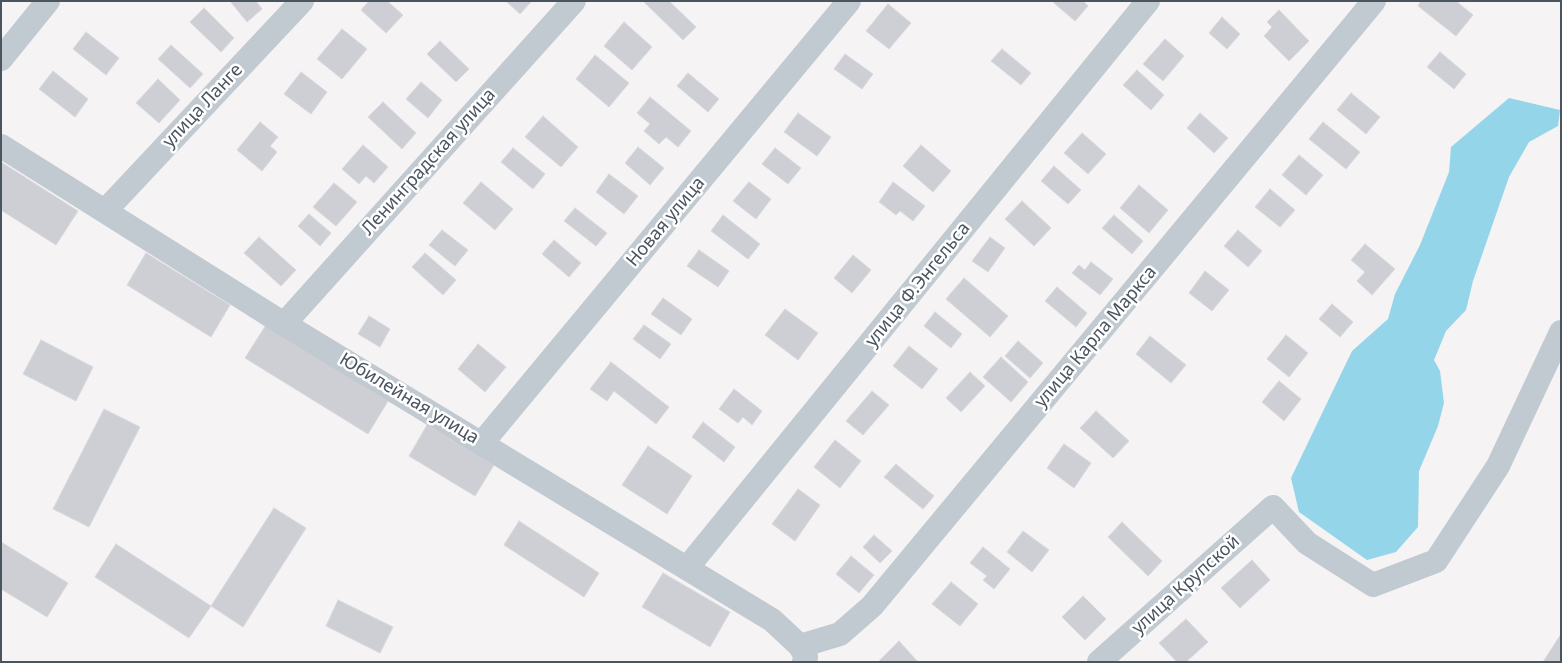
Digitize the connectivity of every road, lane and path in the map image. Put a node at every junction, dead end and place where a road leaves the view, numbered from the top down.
1 (48, 1) edge
2 (302, 1) edge
3 (574, 1) edge
4 (849, 1) edge
5 (1148, 1) edge
6 (1374, 1) edge
7 (1, 59) edge
8 (1, 146) edge
9 (105, 211) junction
10 (284, 324) junction
11 (1561, 332) edge
12 (482, 443) junction
13 (688, 568) junction
14 (802, 654) edge
15 (1099, 662) edge

1 - 7 street
2 - 9 street, улица Ланге
3 - 10 street, Ленинградская улица
4 - 12 street, Новая улица
5 - 13 street, улица Ф.Энгельса
6 - 14 street, улица Карла Маркса
8 - 9 street, Юбилейная улица
9 - 10 street, Юбилейная улица
10 - 12 street, Юбилейная улица
11 - 15 street, улица Крупской
12 - 13 street, Юбилейная улица
13 - 14 street, Юбилейная улица

